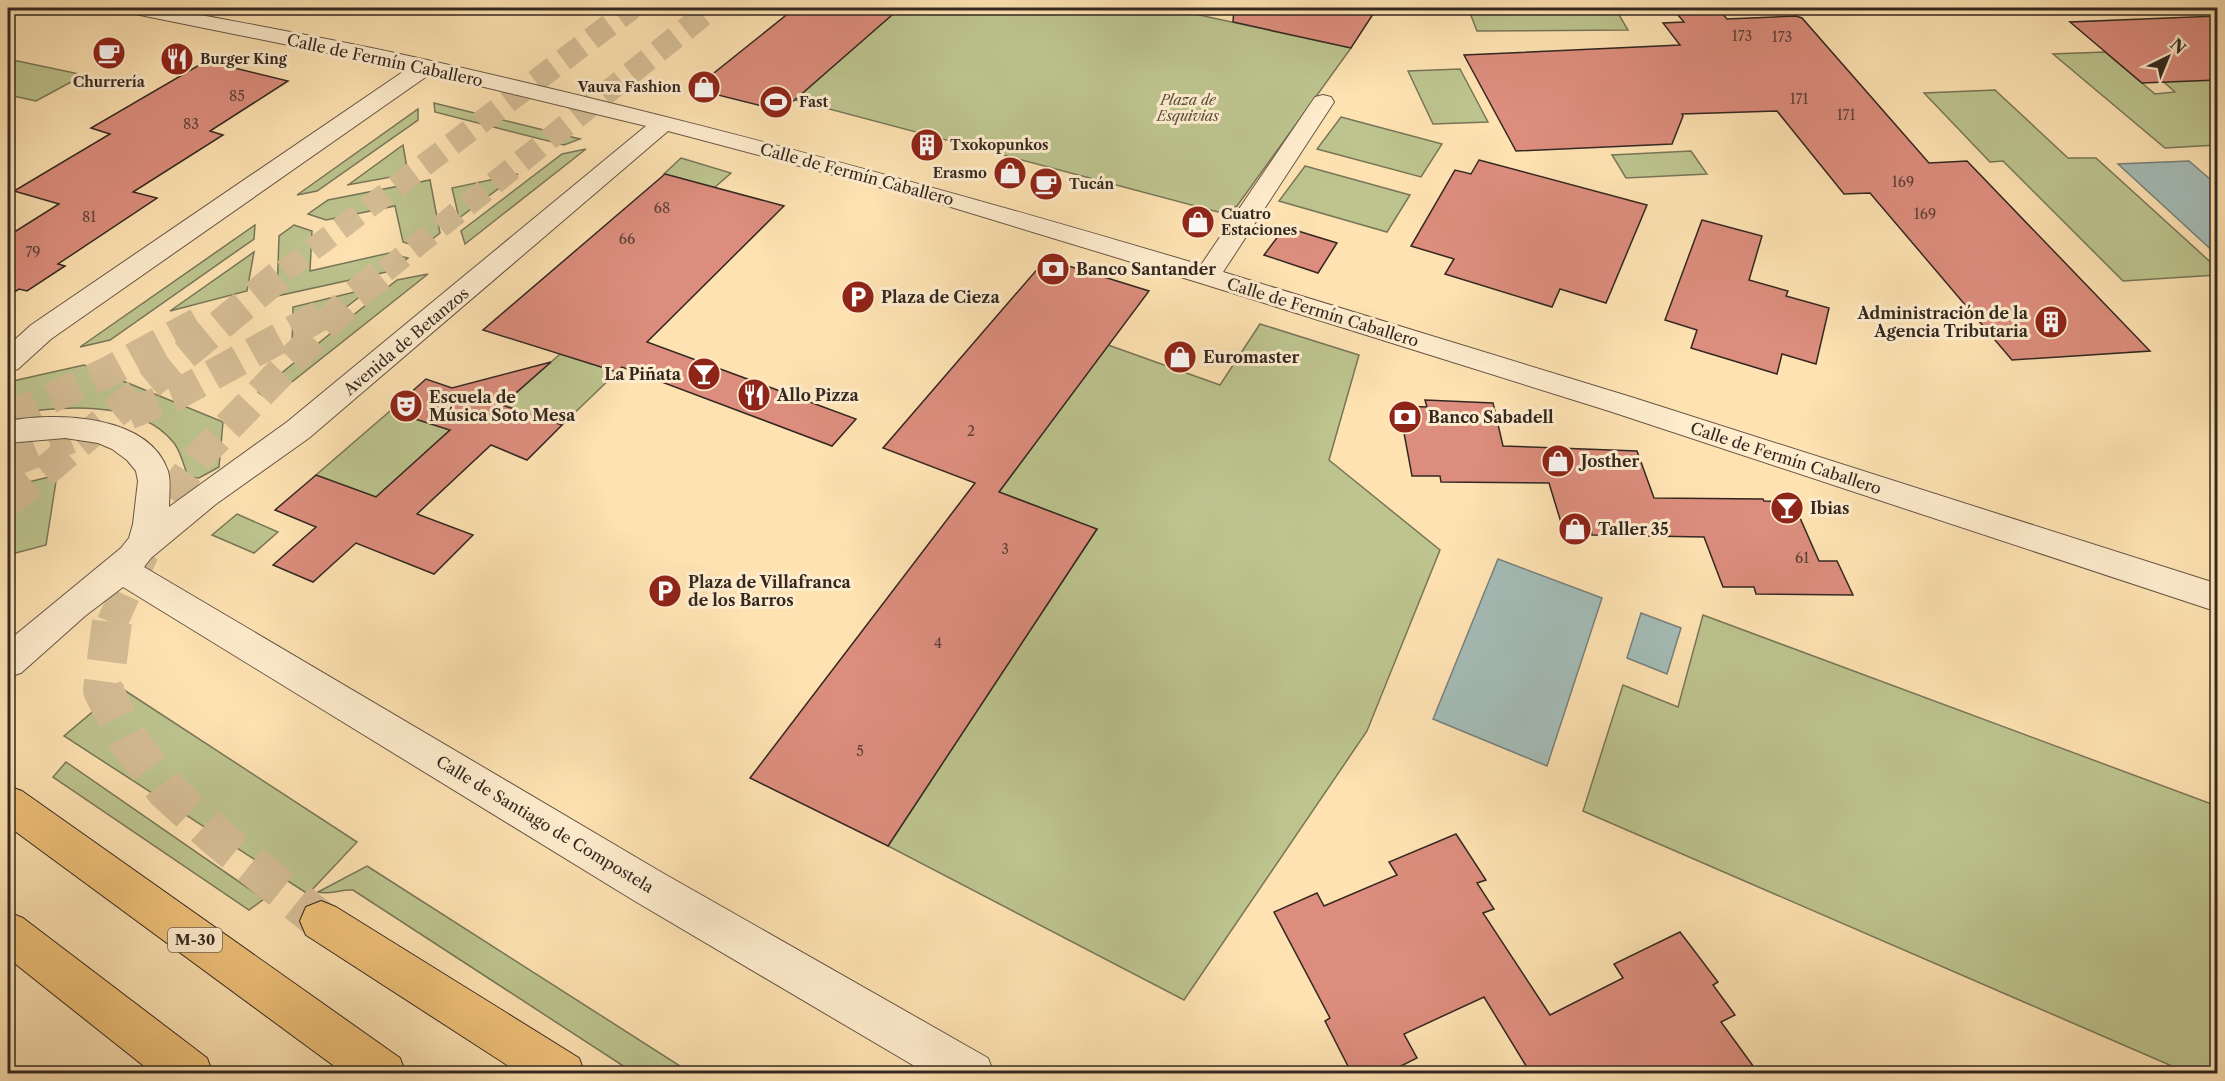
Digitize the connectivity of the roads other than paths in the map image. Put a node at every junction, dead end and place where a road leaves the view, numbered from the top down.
1 (135, 8) edge
2 (426, 66) junction
3 (1323, 102) dead end
4 (664, 123) junction
5 (1208, 276) junction
6 (8, 362) edge
7 (8, 432) edge
8 (130, 559) junction
9 (2217, 598) edge
10 (8, 662) edge
11 (8, 804) edge
12 (321, 921) tunnel mouth
13 (8, 932) edge
14 (191, 1074) edge
15 (384, 1074) edge
16 (563, 1074) edge
17 (972, 1074) edge

1 - 2 street, Calle de Fermín Caballero
2 - 4 street, Calle de Fermín Caballero
2 - 6 street
3 - 5 street
4 - 5 street, Calle de Fermín Caballero
4 - 8 street, Avenida de Betanzos
5 - 9 street, Calle de Fermín Caballero
7 - 8 street
8 - 10 street, Avenida de Betanzos
8 - 17 street, Calle de Santiago de Compostela
11 - 15 highway, M-30
12 - 16 highway
13 - 14 highway

